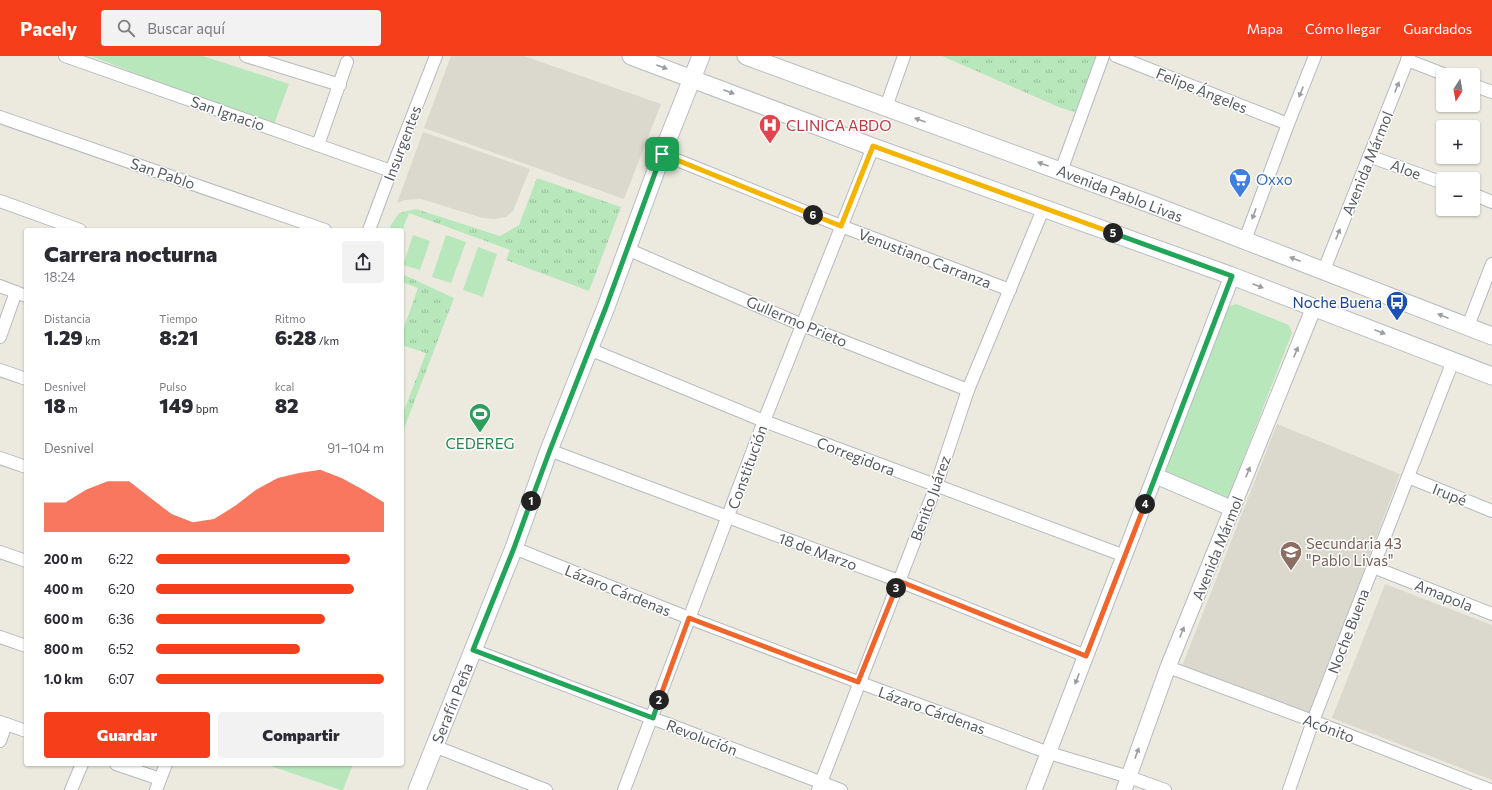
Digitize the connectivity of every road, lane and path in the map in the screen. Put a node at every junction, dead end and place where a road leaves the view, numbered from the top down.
1 (66, 56) edge
2 (246, 56) edge
3 (436, 56) edge
4 (631, 56) edge
5 (701, 56) edge
6 (746, 56) edge
7 (904, 56) edge
8 (1103, 56) edge
9 (1116, 56) edge
10 (1315, 56) edge
11 (1408, 58) edge
12 (347, 62) dead end
13 (1436, 71) edge
14 (692, 78) junction
15 (340, 84) junction
16 (1480, 88) edge
17 (1492, 92) edge
18 (886, 107) junction
19 (0, 117) edge
20 (1288, 124) junction
21 (318, 145) junction
22 (873, 146) junction
23 (662, 154) junction
24 (1369, 156) junction
25 (1061, 170) junction
26 (391, 171) junction
27 (1436, 180) edge
28 (1480, 197) edge
29 (0, 201) edge
30 (1492, 202) edge
31 (1044, 207) junction
32 (841, 226) junction
33 (74, 228) edge
34 (319, 228) edge
35 (370, 228) edge
36 (1244, 240) junction
37 (627, 249) junction
38 (1492, 264) edge
39 (1324, 270) junction
40 (1232, 276) junction
41 (0, 286) edge
42 (1010, 290) junction
43 (21, 294) edge
44 (1314, 307) junction
45 (802, 325) junction
46 (1468, 326) junction
47 (1492, 336) edge
48 (0, 337) edge
49 (589, 349) junction
50 (1453, 361) junction
51 (0, 370) edge
52 (1492, 376) edge
53 (24, 378) edge
54 (968, 390) junction
55 (764, 421) junction
56 (550, 450) junction
57 (0, 458) edge
58 (24, 466) edge
59 (1156, 476) junction
60 (1408, 477) junction
61 (936, 486) junction
62 (1233, 509) junction
63 (1492, 511) edge
64 (728, 518) junction
65 (514, 548) junction
66 (0, 552) edge
67 (1125, 556) junction
68 (24, 560) edge
69 (1373, 567) junction
70 (899, 581) junction
71 (1492, 614) edge
72 (689, 618) junction
73 (0, 636) edge
74 (24, 645) edge
75 (473, 650) junction
76 (1086, 656) junction
77 (1168, 667) junction
78 (858, 682) junction
79 (653, 718) junction
80 (1313, 721) junction
81 (3, 723) edge
82 (24, 730) edge
83 (0, 741) edge
84 (434, 746) junction
85 (1049, 753) junction
86 (81, 766) edge
87 (120, 766) edge
88 (165, 766) edge
89 (1126, 783) edge
90 (158, 785) edge
91 (819, 786) edge
92 (72, 790) edge
93 (417, 790) edge
94 (546, 790) edge
95 (624, 790) edge
96 (841, 790) edge
97 (1034, 790) edge
98 (1165, 790) edge
99 (1289, 790) edge
100 (1490, 790) edge

1 - 21 street, San Ignacio
2 - 15 street
3 - 26 street, Insurgentes
4 -> 14 main road
5 - 14 main road, Serafín Peña
6 - 18 main road, Avenida Pablo Livas
7 - 18 street
8 - 25 street
9 - 20 street, Felipe Ángeles
10 -> 20 street
11 - 13 street
24 -> 11 street, Avenida Mármol
12 - 15 street
14 -> 22 main road
14 - 23 main road, Serafín Peña
15 - 21 street
16 - 17 street
25 -> 18 main road, Avenida Pablo Livas
19 - 34 street, San Pablo
20 -> 36 street
21 - 26 street, San Ignacio
22 - 31 main road
22 - 32 street, Constitución
23 - 32 street, Venustiano Carranza
23 - 37 main road, Serafín Peña
24 - 27 street, Aloe
39 -> 24 street, Avenida Mármol
25 - 36 main road, Avenida Pablo Livas
26 - 35 street, Insurgentes
28 - 30 street
29 - 33 street
31 - 40 main road
31 - 42 street, Benito Juárez
32 - 42 street, Venustiano Carranza
32 - 45 street, Constitución
39 -> 36 main road, Avenida Pablo Livas
37 - 45 street, Gullermo Prieto
37 - 49 main road, Serafín Peña
38 - 46 street
46 -> 39 main road, Avenida Pablo Livas
40 -> 44 main road
40 - 59 street
41 - 43 street
42 - 54 street, Benito Juárez
43 - 48 street
44 -> 50 main road
62 -> 44 street, Avenida Mármol
45 - 54 street, Gullermo Prieto
45 - 55 street, Constitución
46 - 47 main road, Avenida Pablo Livas
49 - 55 street, Corregidora
49 - 56 main road, Serafín Peña
50 - 52 main road
50 - 60 street, Noche Buena
51 - 53 street
54 - 61 street, Benito Juárez
55 - 61 street, Corregidora
55 - 64 street, Constitución
56 - 64 street, 18 de Marzo
56 - 65 main road, Serafín Peña
57 - 58 street
59 - 62 street
59 - 67 street
60 - 63 street, Irupé
60 - 69 street, Noche Buena
61 - 67 street, Corregidora
61 - 70 street, Benito Juárez
77 -> 62 street, Avenida Mármol
64 - 70 street, 18 de Marzo
64 - 72 street, Constitución
65 - 72 street, Lázaro Cárdenas
65 - 75 main road, Serafín Peña
66 - 68 street
67 - 76 street
69 - 71 street, Amapola
69 - 80 street, Noche Buena
70 - 76 street, 18 de Marzo
70 - 78 street, Benito Juárez
72 - 78 street, Lázaro Cárdenas
72 - 79 street, Constitución
73 - 74 street
75 - 79 street, Revolución
75 - 84 main road, Serafín Peña
76 -> 85 street
77 - 80 street, Acónito
89 -> 77 street, Avenida Mármol
78 - 85 street, Lázaro Cárdenas
78 - 91 street, Benito Juárez
79 - 91 street, Revolución
79 - 95 street, Constitución
80 - 99 street, Noche Buena
80 - 100 street, Acónito
81 - 82 street
81 - 83 street
84 - 93 main road, Serafín Peña
84 - 94 street
85 - 89 street, Lázaro Cárdenas
85 - 97 street
86 - 92 street
87 - 90 street
88 - 90 street
89 - 98 street, Lázaro Cárdenas
91 - 96 street, Revolución

